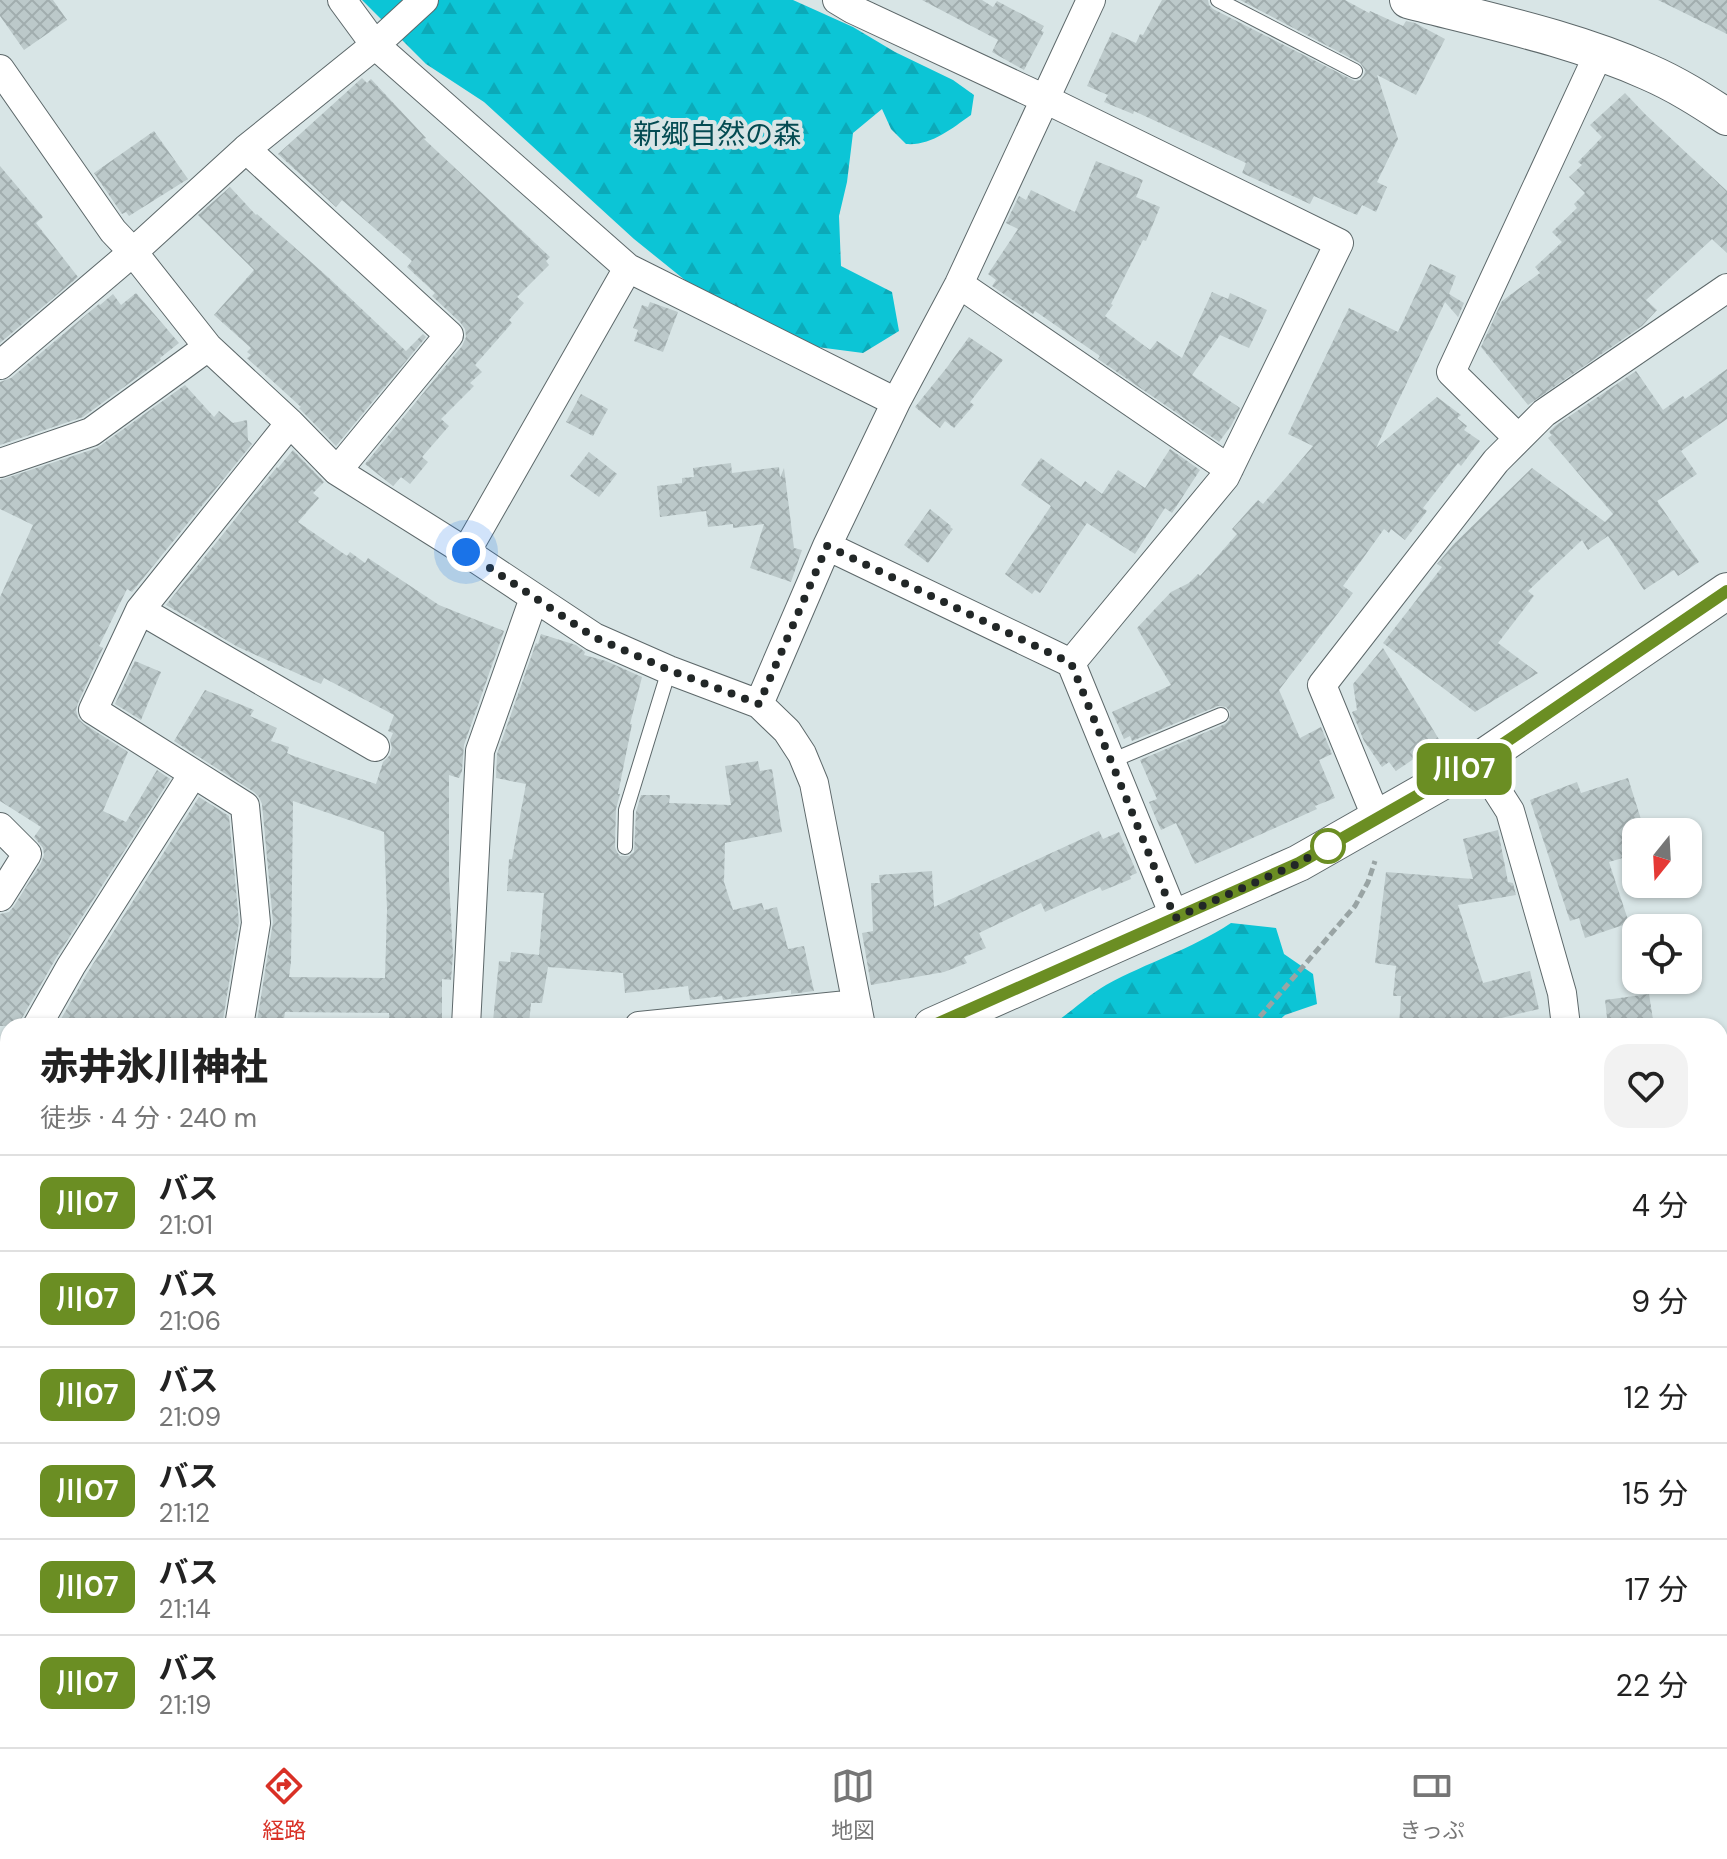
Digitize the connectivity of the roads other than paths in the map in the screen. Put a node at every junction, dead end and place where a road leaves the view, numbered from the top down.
1 (342, 0) edge
2 (424, 0) edge
3 (837, 0) edge
4 (1091, 0) edge
5 (1218, 0) edge
6 (1408, 0) edge
7 (375, 45) junction
8 (1599, 53) junction
9 (0, 69) edge
10 (1355, 71) dead end
11 (1045, 99) junction
12 (1727, 117) edge
13 (246, 149) junction
14 (133, 252) junction
15 (628, 268) junction
16 (959, 284) junction
17 (1727, 288) edge
18 (208, 347) junction
19 (0, 365) edge
20 (896, 402) junction
21 (290, 423) junction
22 (1518, 438) junction
23 (0, 463) edge
24 (1229, 469) junction
25 (337, 471) junction
26 (827, 546) junction
27 (466, 552) junction
28 (1727, 591) edge
29 (534, 598) junction
30 (140, 610) junction
31 (1071, 663) junction
32 (669, 670) junction
33 (759, 704) junction
34 (1221, 715) dead end
35 (375, 747) dead end
36 (1111, 761) junction
37 (1478, 761) junction
38 (193, 774) junction
39 (1377, 819) junction
40 (0, 827) edge
41 (625, 847) dead end
42 (0, 897) edge
43 (1175, 918) junction
44 (859, 1015) edge
45 (42, 1018) edge
46 (240, 1018) edge
47 (466, 1018) edge
48 (799, 1018) edge
49 (950, 1018) edge
50 (1565, 1018) edge

1 - 7 street
2 - 7 street
3 - 11 street
4 - 11 street
5 - 10 lane
6 - 8 street
7 - 13 street
7 - 15 street
8 - 12 street
8 - 22 street
9 - 14 street
11 - 16 street
11 - 24 street
13 - 14 street
13 - 25 street
14 - 18 street
14 - 19 street
15 - 20 street
15 - 27 street
16 - 20 street
16 - 24 street
17 - 22 street
18 - 21 street
18 - 23 street
20 - 26 street
21 - 25 street
21 - 30 street
22 - 39 street
24 - 31 street
25 - 27 street
26 - 31 street
26 - 33 street
27 - 29 street
28 - 37 street
29 - 32 street
29 - 47 street
30 - 35 street
30 - 38 street
31 - 36 street
32 - 33 street
32 - 41 lane
33 - 44 street
34 - 36 lane
36 - 43 street
37 - 39 street
37 - 50 street
38 - 45 street
38 - 46 street
39 - 43 street
40 - 42 street
43 - 49 street
44 - 48 street

